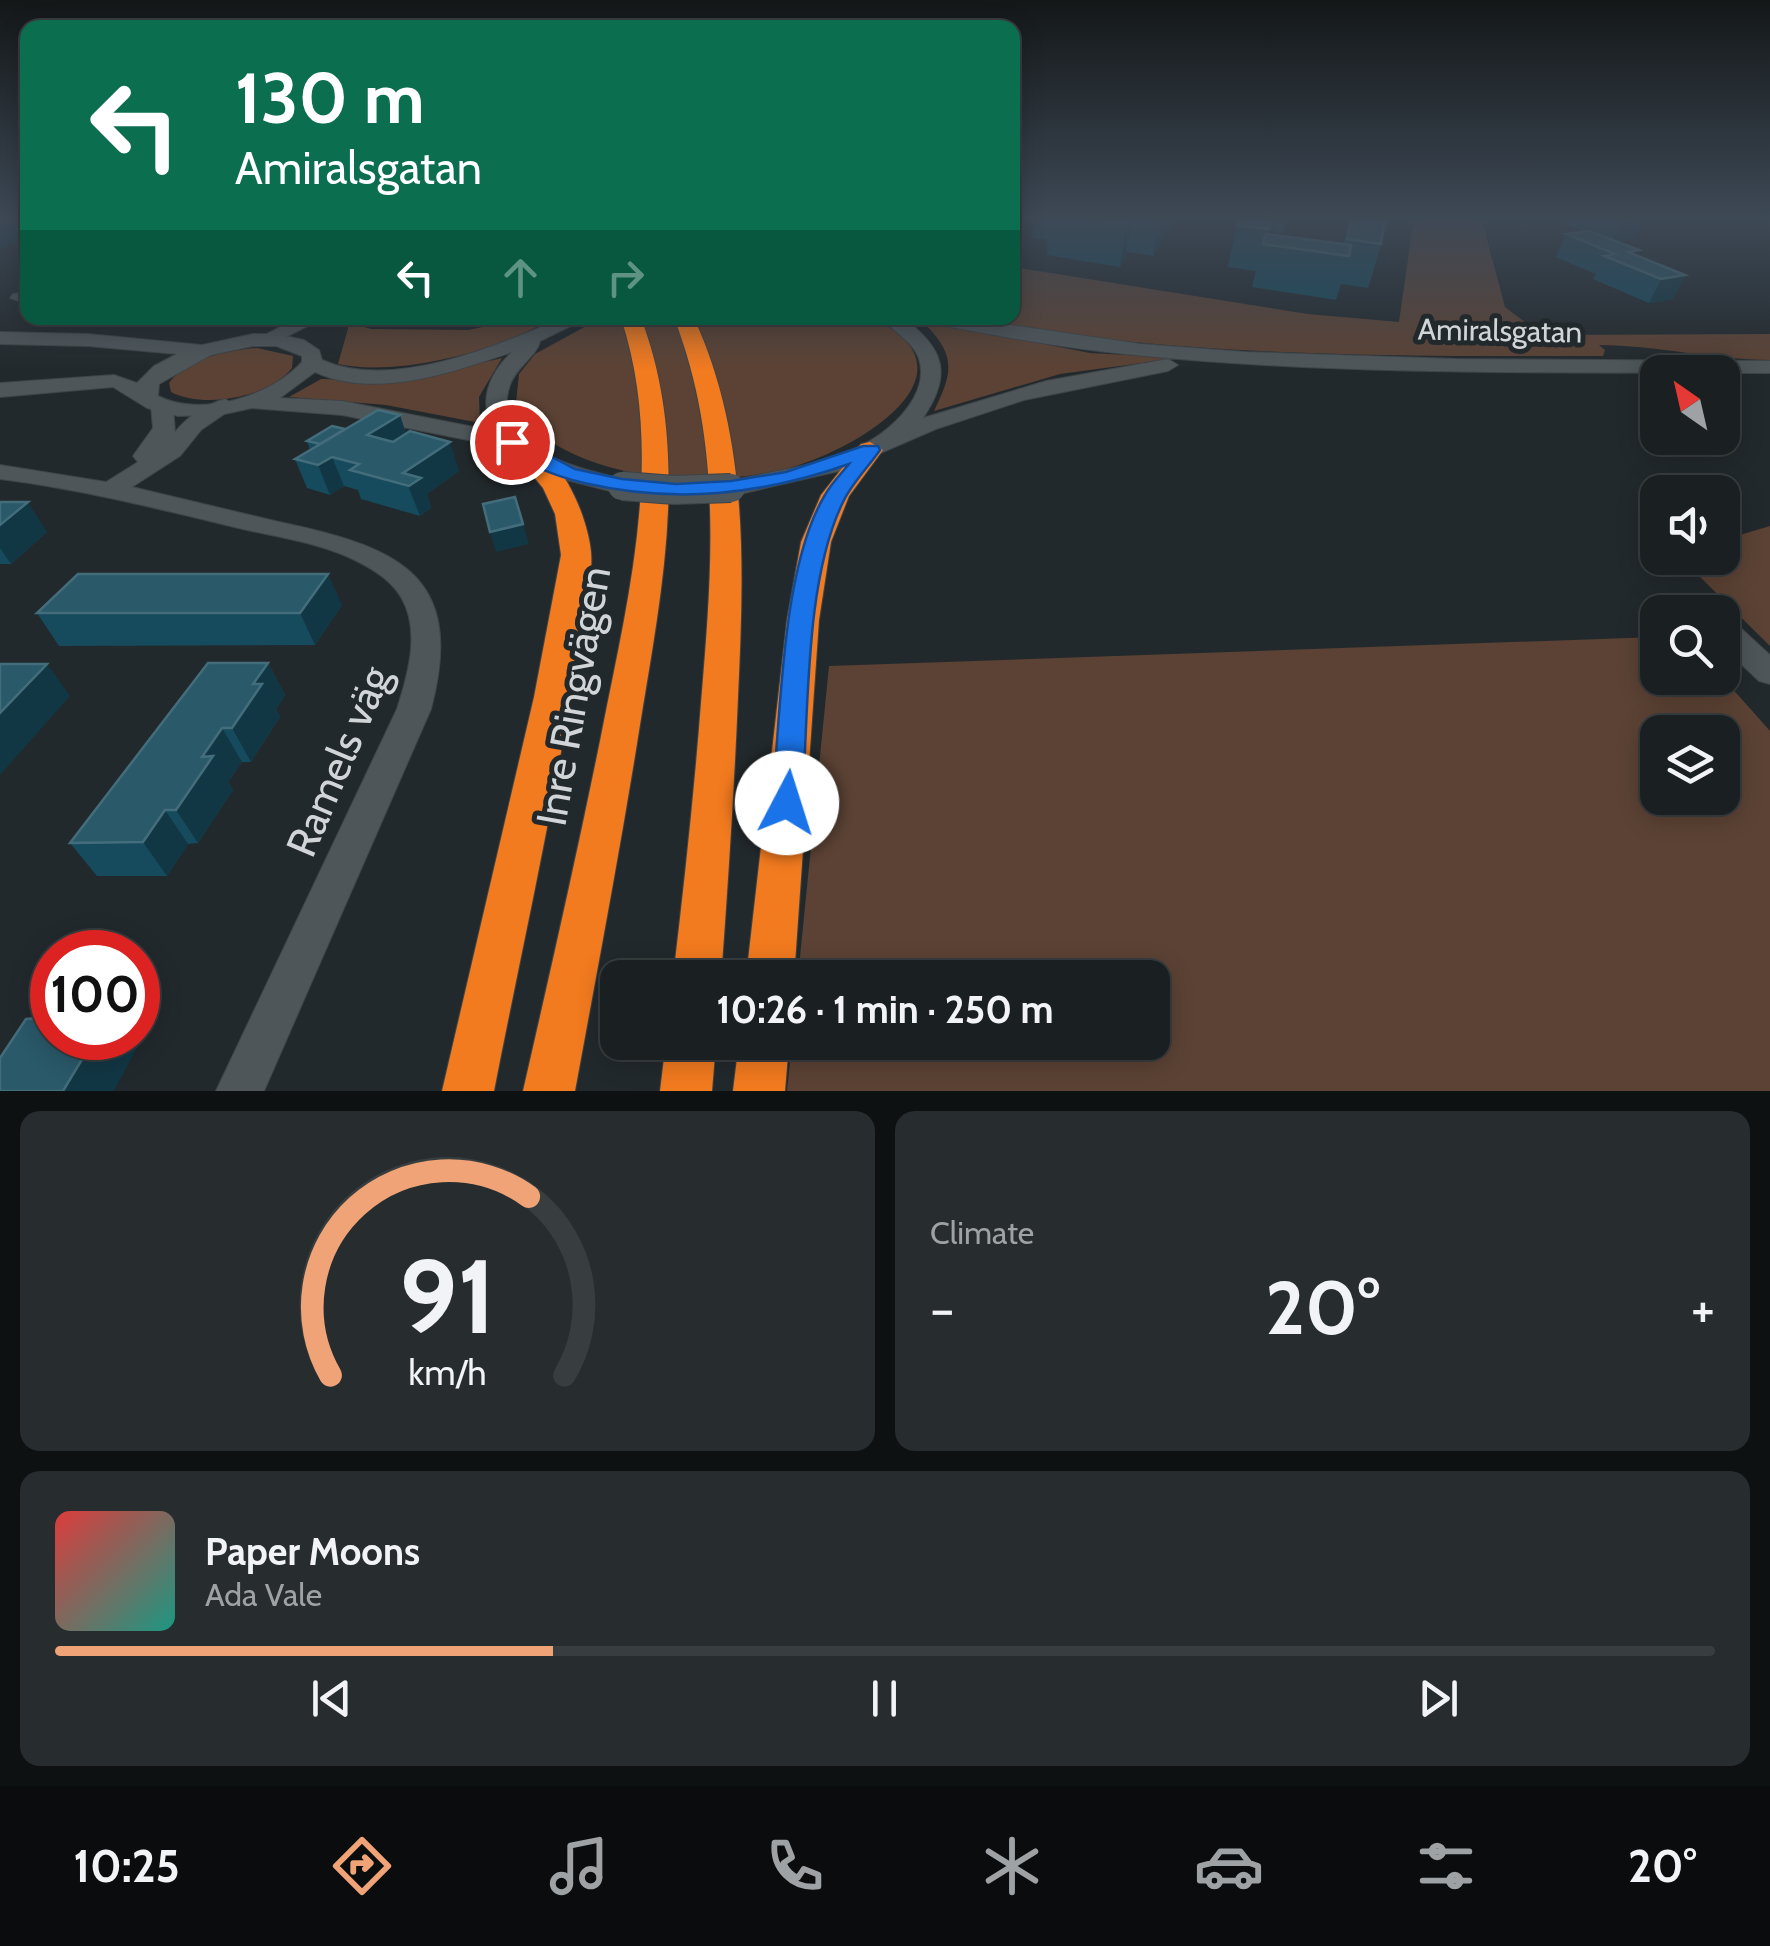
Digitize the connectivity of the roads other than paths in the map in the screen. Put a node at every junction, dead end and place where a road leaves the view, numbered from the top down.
1 (298, 325) edge
2 (328, 325) edge
3 (561, 325) edge
4 (634, 325) edge
5 (687, 325) edge
6 (901, 325) edge
7 (970, 325) edge
8 (554, 328) junction
9 (0, 338) edge
10 (265, 340) junction
11 (207, 350) junction
12 (312, 358) junction
13 (1229, 358) junction
14 (1770, 367) edge
15 (0, 390) edge
16 (154, 402) junction
17 (236, 404) junction
18 (880, 445) junction
19 (520, 448) junction
20 (0, 472) edge
21 (113, 488) junction
22 (1740, 645) edge
23 (1770, 673) edge
24 (699, 960) edge
25 (772, 960) edge
26 (689, 1060) edge
27 (762, 1060) edge
28 (240, 1091) edge
29 (468, 1091) edge
30 (549, 1091) edge
31 (686, 1091) edge
32 (759, 1091) edge

1 - 10 main road
2 - 12 main road
3 - 8 main road
4 - 30 highway, Inre Ringvägen
5 - 24 highway
6 - 18 main road, Amiralsgatan
7 - 13 main road, Amiralsgatan
8 - 12 main road
8 - 19 main road
9 - 11 main road
10 - 11 main road
10 - 12 main road
11 - 16 main road
12 - 17 main road, Amiralsgatan
13 - 14 main road, Amiralsgatan
13 - 18 main road, Amiralsgatan
15 - 16 main road, Amiralsgatan
16 - 17 main road, Amiralsgatan
16 - 21 main road
17 - 19 main road, Amiralsgatan
17 - 21 main road
18 - 19 main road, Amiralsgatan, bridge
18 - 25 highway
19 - 29 highway
20 - 21 main road, Ramels väg
21 - 28 main road, Ramels väg
22 - 23 main road
26 - 31 highway
27 - 32 highway

